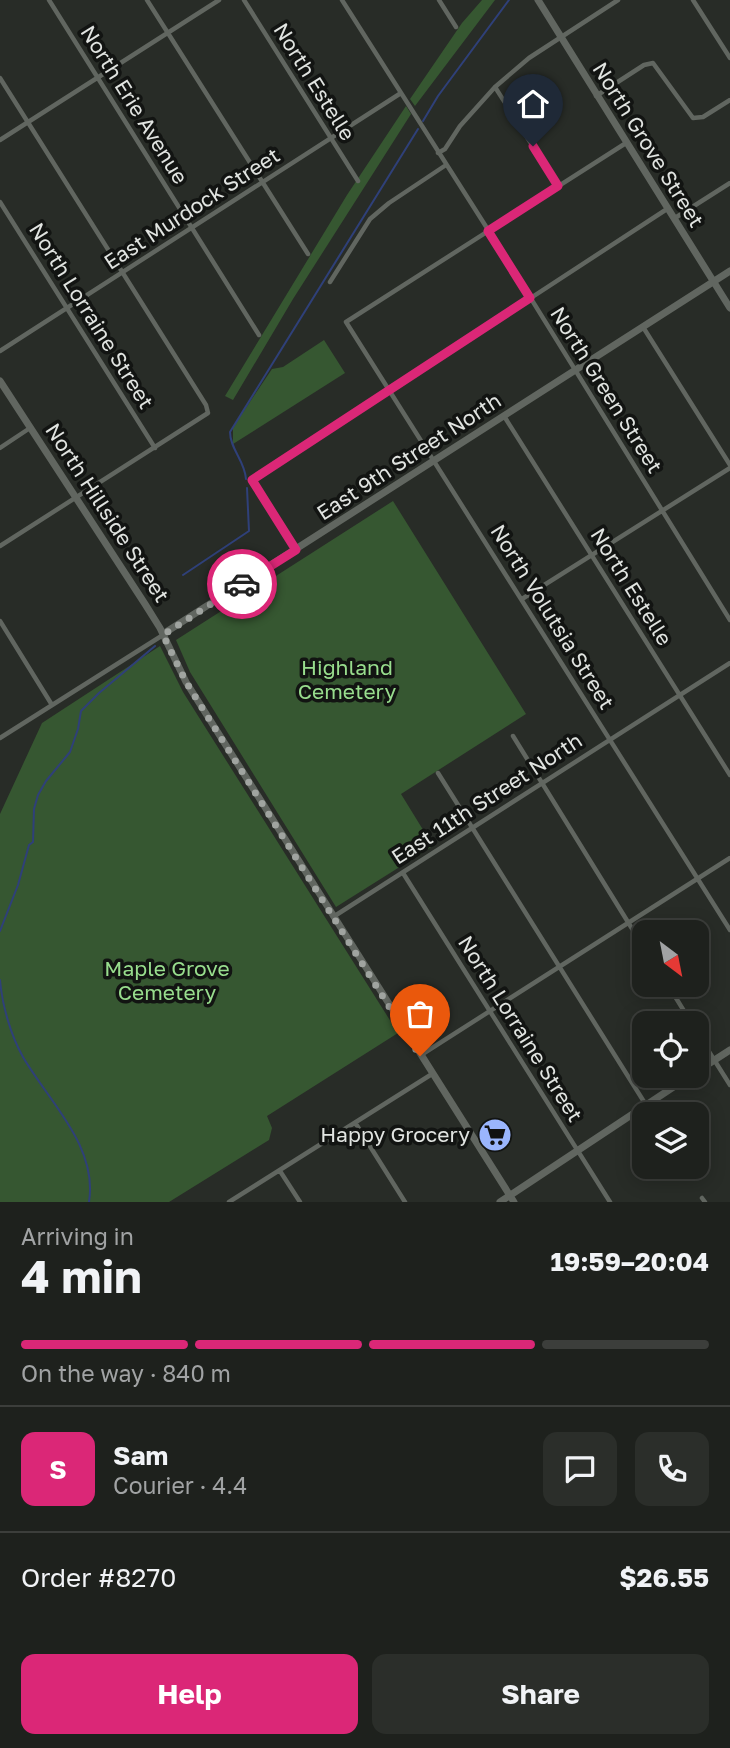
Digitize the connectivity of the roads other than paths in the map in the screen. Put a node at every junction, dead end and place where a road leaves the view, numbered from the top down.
1 (49, 0) edge
2 (148, 0) edge
3 (219, 0) edge
4 (244, 0) edge
5 (342, 0) edge
6 (439, 0) edge
7 (538, 0) edge
8 (618, 0) edge
9 (693, 0) edge
10 (456, 27) dead end
11 (168, 33) junction
12 (561, 37) junction
13 (730, 58) edge
14 (98, 77) junction
15 (0, 78) edge
16 (495, 87) junction
17 (401, 93) junction
18 (596, 96) junction
19 (730, 100) edge
20 (28, 122) junction
21 (331, 138) junction
22 (0, 140) edge
23 (626, 143) junction
24 (439, 153) junction
25 (446, 165) junction
26 (358, 181) dead end
27 (262, 182) junction
28 (730, 183) edge
29 (558, 186) junction
30 (0, 202) edge
31 (667, 209) junction
32 (674, 219) junction
33 (192, 227) junction
34 (488, 231) junction
35 (308, 254) dead end
36 (730, 271) edge
37 (122, 272) junction
38 (332, 280) dead end
39 (713, 282) junction
40 (530, 298) junction
41 (67, 308) junction
42 (730, 308) edge
43 (643, 327) junction
44 (259, 335) dead end
45 (0, 351) edge
46 (575, 371) junction
47 (0, 381) edge
48 (389, 390) junction
49 (504, 416) junction
50 (30, 428) junction
51 (0, 448) edge
52 (155, 448) junction
53 (433, 461) junction
54 (730, 466) edge
55 (76, 499) junction
56 (661, 511) junction
57 (0, 546) edge
58 (296, 550) junction
59 (593, 554) junction
60 (522, 599) junction
61 (730, 620) edge
62 (0, 621) edge
63 (163, 635) junction
64 (730, 663) edge
65 (680, 695) junction
66 (52, 705) junction
67 (513, 736) dead end
68 (0, 738) edge
69 (610, 739) junction
70 (438, 774) dead end
71 (730, 775) edge
72 (542, 783) junction
73 (473, 828) junction
74 (730, 858) edge
75 (403, 873) junction
76 (698, 879) junction
77 (333, 917) junction
78 (628, 923) junction
79 (632, 929) edge
80 (730, 930) edge
81 (560, 967) junction
82 (491, 1010) junction
83 (730, 1050) edge
84 (709, 1051) edge
85 (420, 1056) junction
86 (715, 1060) junction
87 (709, 1064) edge
88 (432, 1074) junction
89 (730, 1084) edge
90 (672, 1088) edge
91 (644, 1102) edge
92 (651, 1102) edge
93 (632, 1115) edge
94 (356, 1124) junction
95 (579, 1152) junction
96 (280, 1171) junction
97 (512, 1199) edge
98 (229, 1202) edge
99 (300, 1202) edge
100 (405, 1202) edge
101 (500, 1202) edge
102 (610, 1202) edge

1 - 14 street, North Erie Avenue
2 - 11 street
3 - 11 street
4 - 21 street, North Estelle
5 - 17 street, North Green Street
6 - 10 street
7 - 12 main road, North Grove Street
8 - 12 street
9 - 13 street
11 - 14 street
11 - 27 street
12 - 16 street
12 - 18 main road, North Grove Street
14 - 20 street
14 - 33 street, North Erie Avenue
15 - 20 street
16 - 24 street
16 - 29 street
17 - 21 street, East Murdock Street
17 - 24 street, North Green Street
18 - 19 street
18 - 23 main road, North Grove Street
20 - 22 street
20 - 37 street
21 - 26 street, North Estelle
21 - 27 street, East Murdock Street
23 - 29 street
23 - 31 main road, North Grove Street
24 - 25 street, North Green Street
25 - 34 street, North Green Street
25 - 38 street
27 - 33 street, East Murdock Street
27 - 35 street
28 - 32 street
29 - 34 street
30 - 41 street, North Lorraine Street
31 - 32 main road, North Grove Street
31 - 40 street
32 - 39 main road, North Grove Street
33 - 37 street, East Murdock Street
33 - 44 street, North Erie Avenue
34 - 40 street, North Green Street
34 - 48 street, North Volutsia Street
36 - 39 main road, East 9th Street North
37 - 41 street, East Murdock Street
37 - 52 street
39 - 42 main road, North Grove Street
39 - 43 main road, East 9th Street North
40 - 46 street, North Green Street
40 - 48 street
41 - 45 street, East Murdock Street
41 - 52 street, North Lorraine Street
43 - 46 main road, East 9th Street North
43 - 54 street
46 - 49 main road, East 9th Street North
46 - 56 street, North Green Street
47 - 50 main road, North Hillside Street
48 - 53 street, North Volutsia Street
48 - 58 street
49 - 53 main road, East 9th Street North
49 - 59 street, North Estelle
50 - 51 street
50 - 55 main road, North Hillside Street
52 - 55 street
53 - 58 main road, East 9th Street North
53 - 60 street, North Volutsia Street
54 - 56 street
55 - 57 street
55 - 63 main road, North Hillside Street
56 - 59 street
56 - 61 street, North Green Street
58 - 63 main road, East 9th Street North
59 - 60 street
59 - 65 street, North Estelle
60 - 69 street, North Volutsia Street
62 - 66 street
63 - 66 street, East 9th Street North
63 - 77 main road, North Hillside Street
64 - 65 street, East 11th Street North
65 - 69 street, East 11th Street North
65 - 71 street, North Estelle
66 - 68 street, East 9th Street North
67 - 72 street
69 - 72 street, East 11th Street North
69 - 76 street, North Volutsia Street
70 - 73 street
72 - 73 street, East 11th Street North
72 - 78 street
73 - 75 street, East 11th Street North
73 - 81 street
74 - 76 street
75 - 77 street, East 11th Street North
75 - 82 street, North Lorraine Street
76 - 78 street
76 - 80 street, North Volutsia Street
77 - 85 main road, North Hillside Street
78 - 79 street
78 - 81 street
81 - 82 street
81 - 91 street
82 - 85 street
82 - 95 street, North Lorraine Street
83 - 86 main road
84 - 86 street
85 - 88 main road, North Hillside Street
86 - 87 main road
86 - 89 street
88 - 94 street
88 - 97 main road, North Hillside Street
90 - 92 main road
93 - 95 main road
94 - 96 street
94 - 100 street
95 - 97 main road
95 - 102 street, North Lorraine Street
96 - 98 street
96 - 99 street
97 - 101 main road

